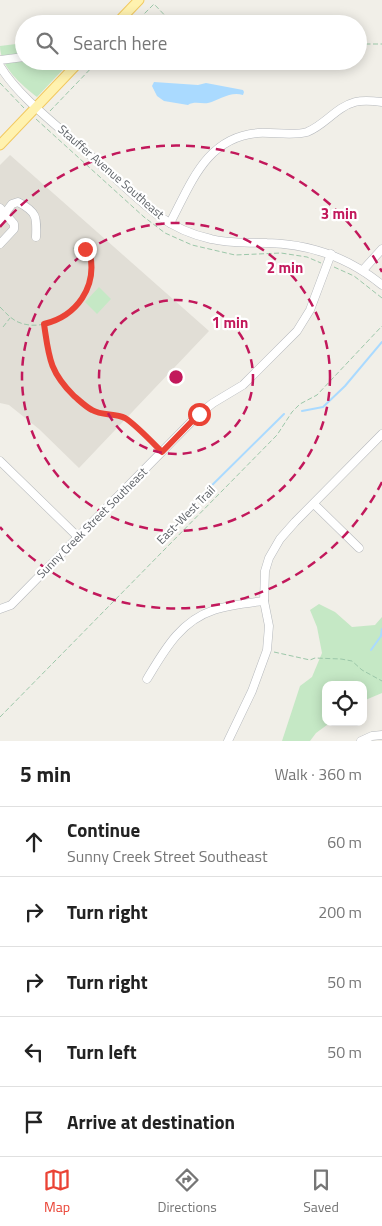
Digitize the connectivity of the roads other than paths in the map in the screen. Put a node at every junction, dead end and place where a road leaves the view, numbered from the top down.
1 (139, 0) edge
2 (125, 15) edge
3 (15, 58) edge
4 (0, 60) edge
5 (0, 66) edge
6 (71, 70) edge
7 (382, 102) edge
8 (36, 106) junction
9 (0, 145) edge
10 (2, 214) edge
11 (170, 223) junction
12 (36, 237) dead end
13 (0, 244) edge
14 (382, 248) edge
15 (331, 254) junction
16 (363, 270) junction
17 (382, 285) edge
18 (382, 434) edge
19 (0, 461) edge
20 (314, 504) junction
21 (78, 537) junction
22 (359, 548) dead end
23 (264, 600) junction
24 (0, 609) edge
25 (147, 679) dead end
26 (382, 735) edge
27 (228, 741) edge
28 (360, 741) edge

1 - 2 main road
3 - 4 street
5 - 8 street, Stauffer Avenue Southeast
6 - 8 main road
7 - 11 street
8 - 9 main road
8 - 11 street, Stauffer Avenue Southeast
10 - 12 street
10 - 13 street
11 - 15 street, Stauffer Avenue Southeast
14 - 16 street
15 - 16 street, Stauffer Avenue Southeast
15 - 21 street, Sunny Creek Street Southeast
16 - 17 street, Stauffer Avenue Southeast
18 - 20 street
19 - 21 street
20 - 22 street
20 - 23 street
21 - 24 street, Sunny Creek Street Southeast
23 - 25 street
23 - 27 street
26 - 28 street

